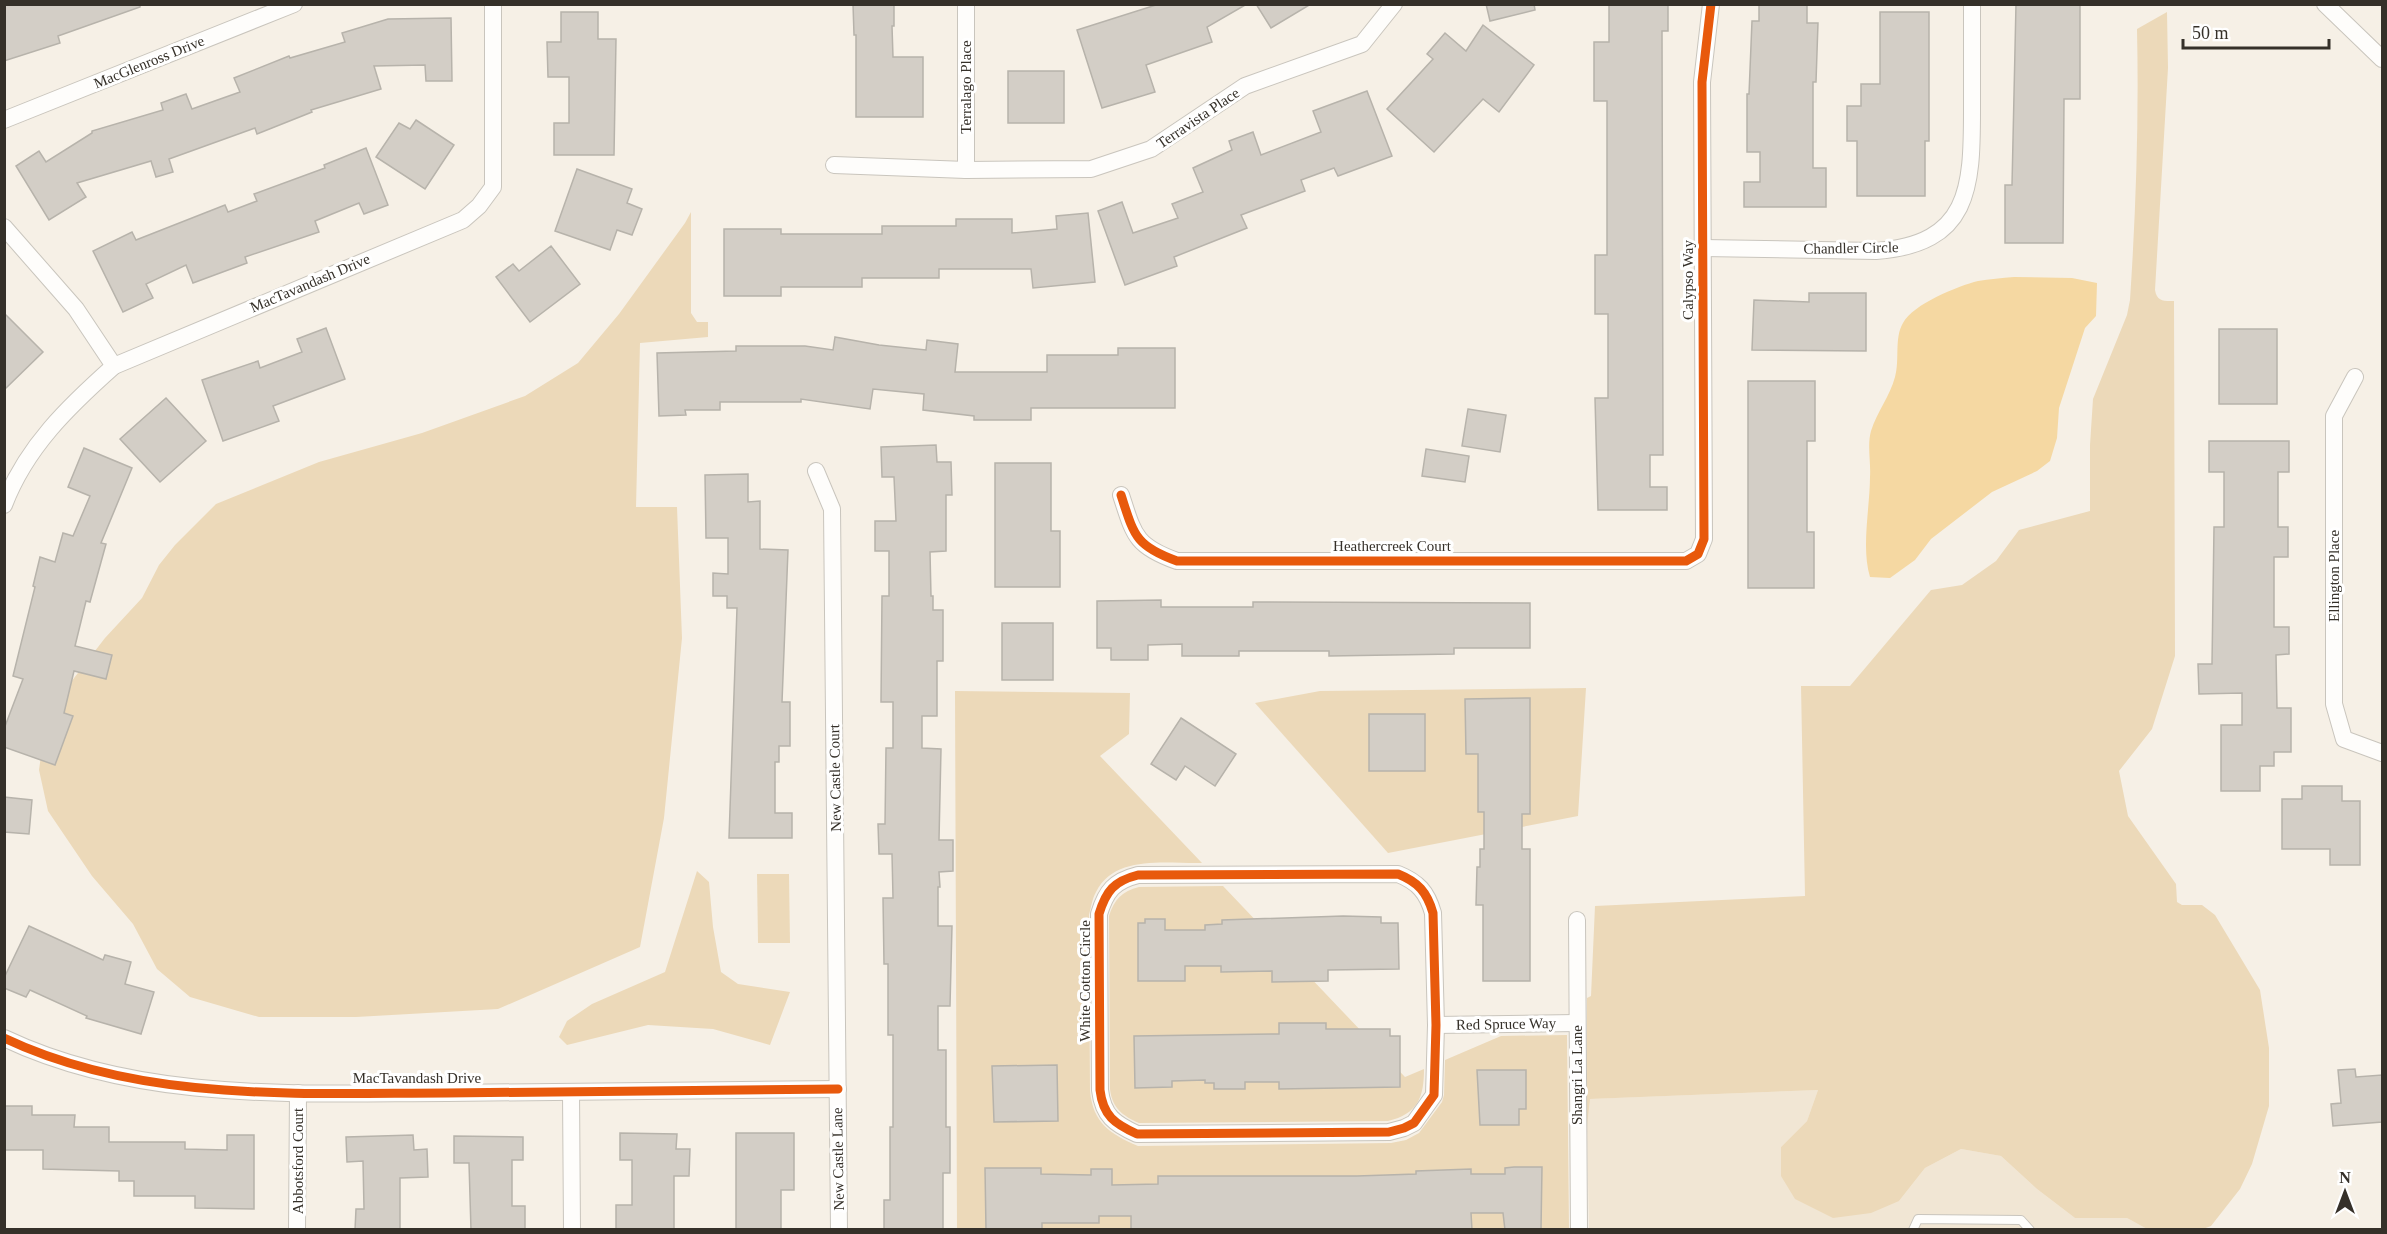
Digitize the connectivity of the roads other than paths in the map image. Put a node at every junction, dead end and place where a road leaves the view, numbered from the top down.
1 (294, 4) edge
2 (493, 4) edge
3 (966, 4) edge
4 (1394, 4) edge
5 (1711, 4) edge
6 (1972, 4) edge
7 (2325, 4) edge
8 (2382, 58) edge
9 (4, 120) edge
10 (834, 165) dead end
11 (966, 170) junction
12 (4, 227) edge
13 (1703, 248) junction
14 (114, 366) junction
15 (2355, 377) dead end
16 (816, 471) dead end
17 (1121, 495) dead end
18 (4, 505) edge
19 (1698, 554) joint
20 (2382, 753) edge
21 (1578, 920) dead end
22 (1577, 1023) junction
23 (1436, 1025) junction
24 (4, 1038) edge
25 (838, 1089) junction
26 (571, 1092) junction
27 (298, 1093) junction
28 (297, 1230) edge
29 (572, 1230) edge
30 (839, 1230) edge
31 (1579, 1230) edge
32 (1913, 1230) edge
33 (2030, 1230) edge

1 - 9 street, MacGlenross Drive
2 - 14 street, MacTavandash Drive
3 - 11 street, Terralago Place
4 - 11 street, Terravista Place
5 - 13 street, Calypso Way
6 - 13 street, Chandler Circle
7 - 8 street
10 - 11 street, Terravista Place
12 - 14 street
13 - 19 street, Calypso Way
14 - 18 street, MacTavandash Drive
15 - 20 street, Ellington Place
16 - 25 street, New Castle Court
17 - 19 street, Heathercreek Court
21 - 22 street, Shangri La Lane
22 - 23 street, Red Spruce Way
22 - 31 street, Shangri La Lane
23 - 23 street, White Cotton Circle
24 - 27 street, MacTavandash Drive
25 - 26 street, MacTavandash Drive
25 - 30 street, New Castle Lane
26 - 27 street, MacTavandash Drive
26 - 29 street
27 - 28 street, Abbotsford Court
32 - 33 lane

